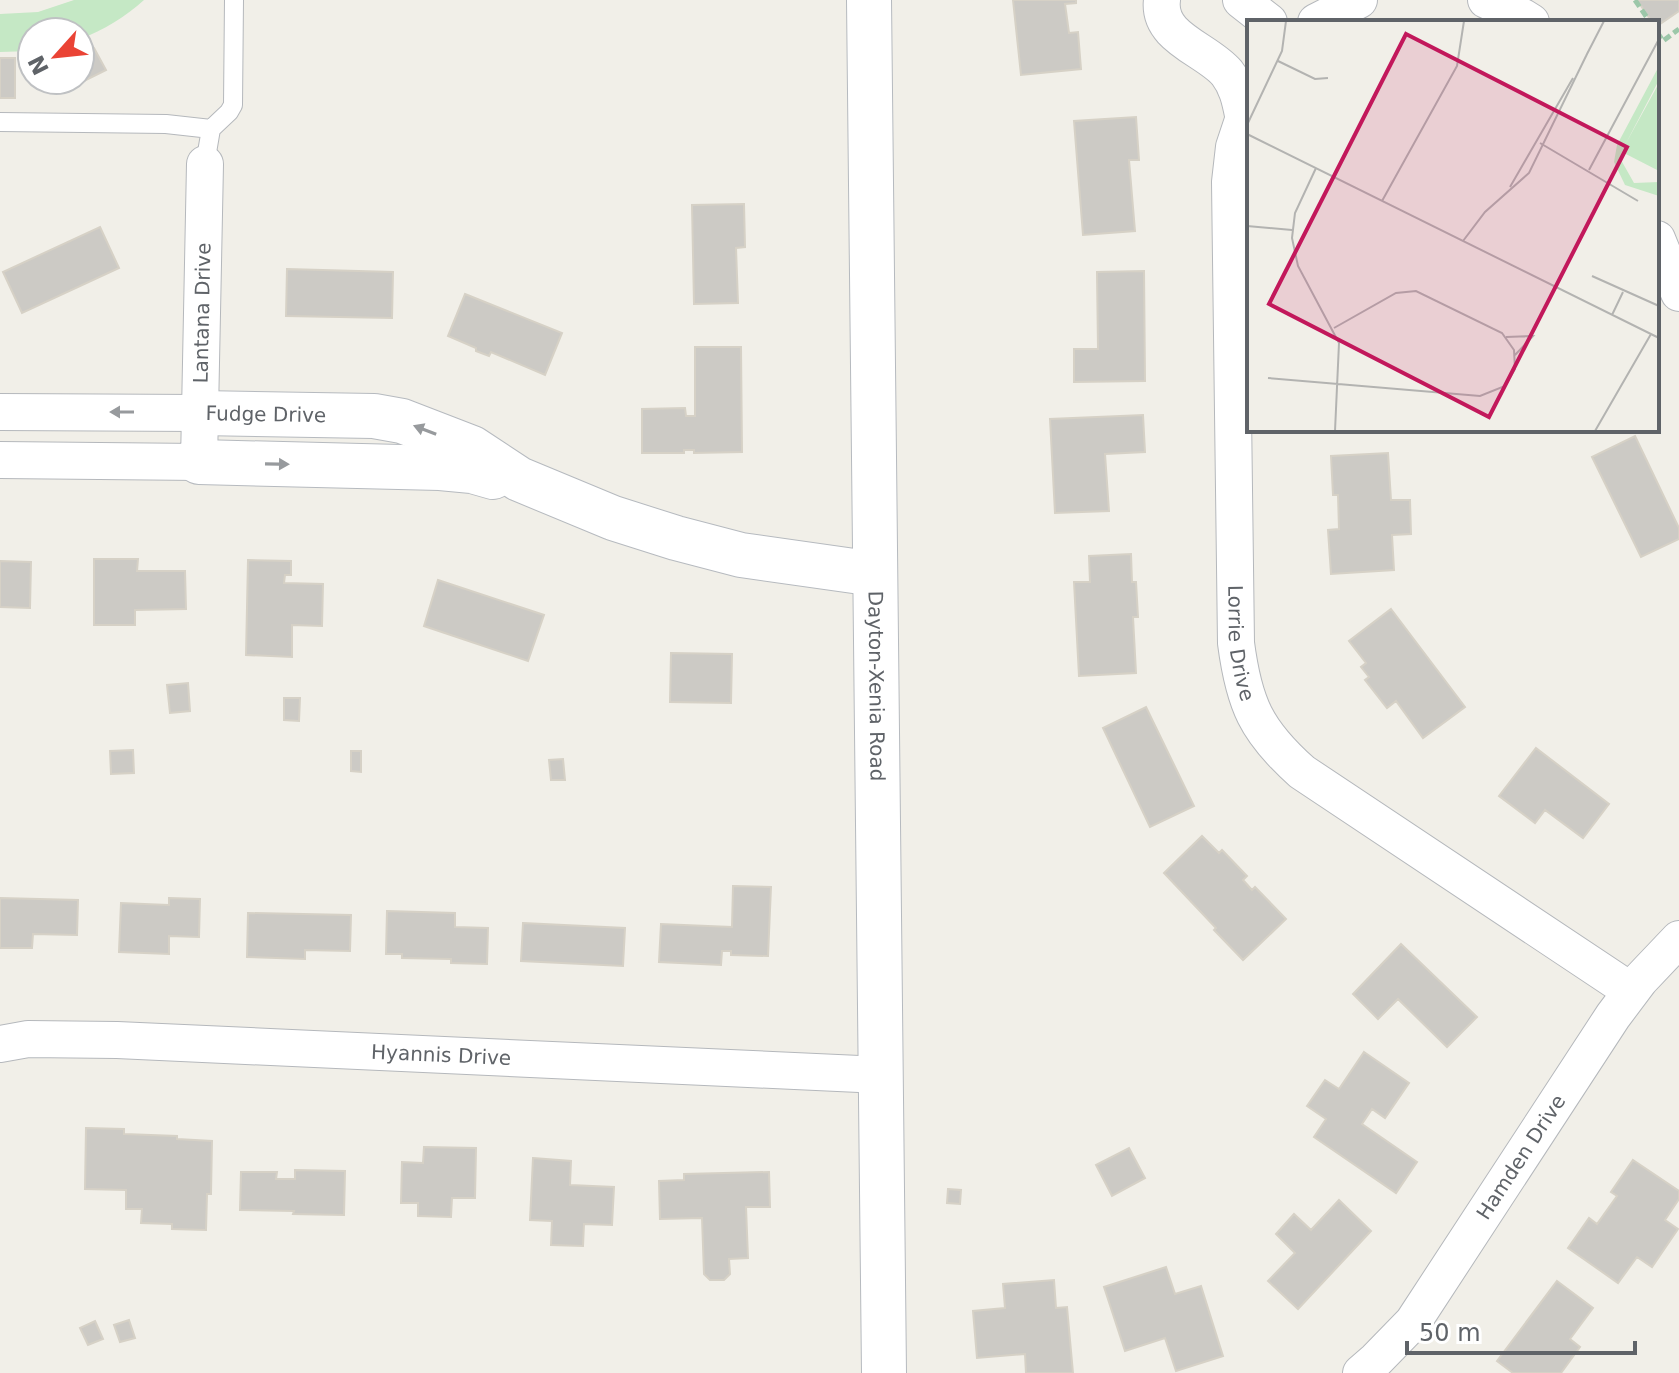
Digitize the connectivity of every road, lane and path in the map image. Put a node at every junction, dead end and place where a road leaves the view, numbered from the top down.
1 (234, 0) edge
2 (869, 0) edge
3 (1162, 0) edge
4 (1241, 0) edge
5 (1359, 0) edge
6 (1486, 0) edge
7 (1635, 0) edge
8 (1266, 20) edge
9 (1320, 20) edge
10 (1528, 20) edge
11 (1649, 20) edge
12 (1679, 29) edge
13 (1659, 35) edge
14 (1246, 108) edge
15 (0, 122) edge
16 (208, 146) junction
17 (1659, 244) edge
18 (1679, 293) edge
19 (0, 412) edge
20 (200, 413) junction
21 (0, 460) edge
22 (199, 462) junction
23 (519, 479) junction
24 (875, 574) junction
25 (1679, 939) edge
26 (1631, 991) junction
27 (0, 1044) edge
28 (881, 1075) junction
29 (884, 1373) edge
30 (1361, 1373) edge

1 - 16 lane
2 - 24 main road, Dayton-Xenia Road
3 - 14 street
4 - 8 street
5 - 9 street
6 - 10 street
7 - 11 path
12 - 13 path
14 - 26 street, Lorrie Drive
15 - 16 lane
16 - 20 street, Lantana Drive
17 - 18 street
20 -> 19 street, Fudge Drive
20 - 22 street, Lantana Drive
23 -> 20 main road, Fudge Drive
21 - 22 street, Fudge Drive
22 -> 23 main road, Fudge Drive
23 - 24 main road, Fudge Drive
24 - 28 main road, Dayton-Xenia Road
25 - 26 street, Hamden Drive
26 - 30 street, Hamden Drive
27 - 28 street, Hyannis Drive
28 - 29 main road, Dayton-Xenia Road

